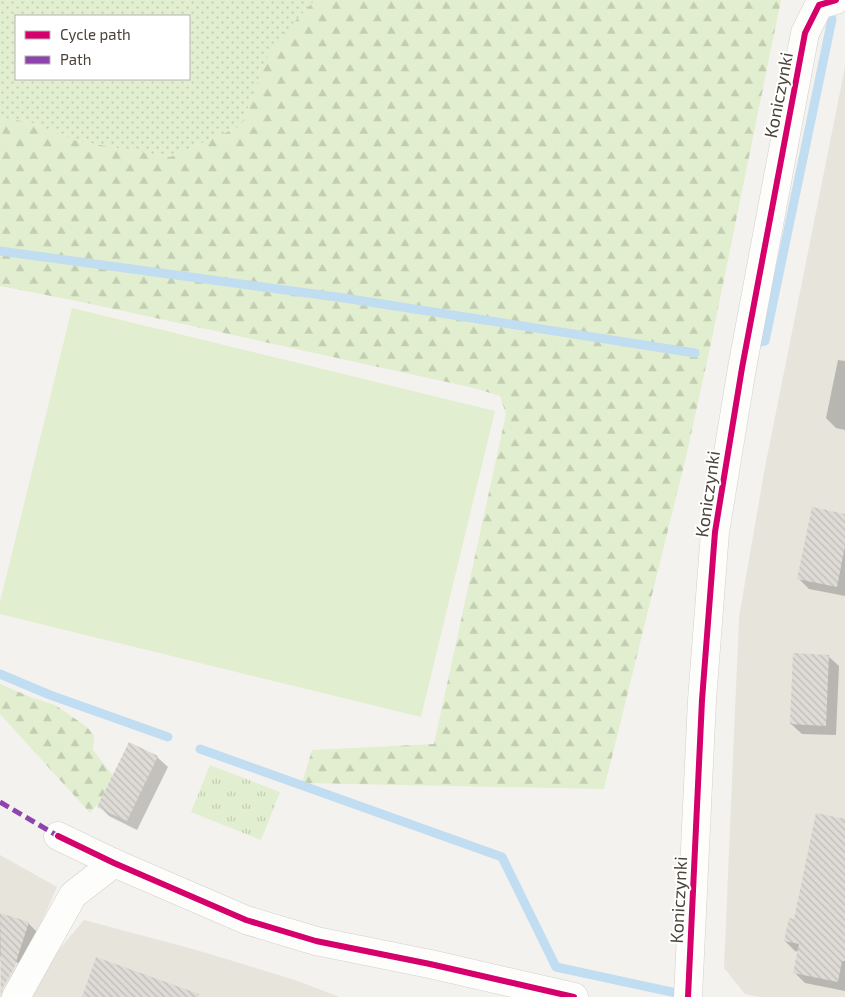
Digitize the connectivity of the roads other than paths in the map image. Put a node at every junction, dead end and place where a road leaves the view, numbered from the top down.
1 (827, 3) edge
2 (58, 836) dead end
3 (114, 863) junction
4 (16, 997) edge
5 (574, 997) edge
6 (688, 997) edge

1 - 6 street, Koniczynki
2 - 3 street
3 - 4 street
3 - 5 street

